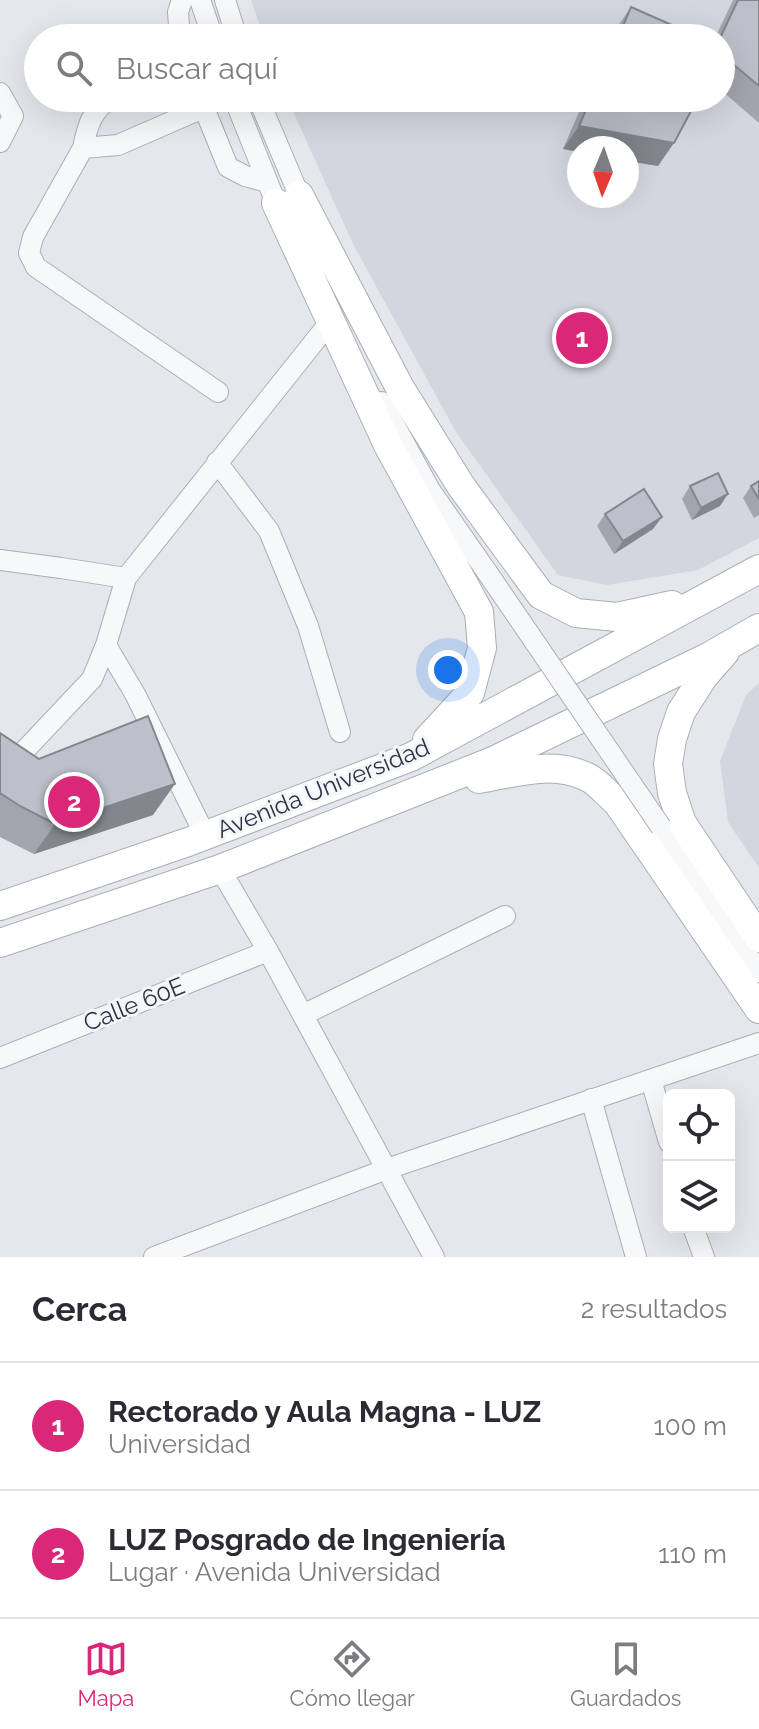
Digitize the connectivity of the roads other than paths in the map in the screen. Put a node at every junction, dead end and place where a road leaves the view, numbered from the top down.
1 (182, 0) edge
2 (200, 0) edge
3 (225, 0) edge
4 (179, 24) edge
5 (208, 24) edge
6 (233, 24) edge
7 (0, 93) edge
8 (95, 112) edge
9 (184, 112) edge
10 (206, 112) edge
11 (241, 112) edge
12 (261, 112) edge
13 (0, 142) edge
14 (83, 148) junction
15 (281, 193) junction
16 (330, 322) junction
17 (218, 392) dead end
18 (217, 462) junction
19 (0, 560) edge
20 (759, 569) edge
21 (126, 578) junction
22 (700, 600) junction
23 (759, 628) edge
24 (733, 642) junction
25 (106, 645) junction
26 (340, 732) dead end
27 (411, 757) junction
28 (10, 766) edge
29 (419, 790) junction
30 (205, 835) junction
31 (220, 869) junction
32 (0, 906) edge
33 (505, 916) dead end
34 (759, 938) edge
35 (0, 943) edge
36 (268, 951) junction
37 (759, 972) edge
38 (759, 1009) edge
39 (303, 1015) junction
40 (759, 1043) edge
41 (0, 1058) edge
42 (651, 1080) junction
43 (591, 1099) junction
44 (663, 1121) edge
45 (387, 1169) junction
46 (695, 1233) edge
47 (154, 1257) edge
48 (434, 1257) edge
49 (636, 1257) edge
50 (704, 1257) edge

1 - 4 street
2 - 5 street
3 - 6 street
7 - 13 street
8 - 14 street
9 - 14 street
10 - 15 street
11 - 15 street
12 - 15 street
14 - 17 street
15 - 16 street
15 - 22 street
15 - 37 street, bridge
16 - 18 street
16 - 27 street
18 - 21 street
18 - 26 street
19 - 21 street
20 - 22 street, Avenida Universidad
21 - 25 street
22 - 27 street, Avenida Universidad
23 - 24 street, Avenida Universidad
24 - 29 street, Avenida Universidad
24 - 34 street
25 - 28 street
25 - 30 street
27 - 30 street, Avenida Universidad
29 - 31 street, Avenida Universidad
29 - 38 street
30 - 32 street, Avenida Universidad
31 - 35 street, Avenida Universidad
31 - 36 street
33 - 39 street
36 - 39 street
36 - 41 street, Calle 60E
39 - 45 street
40 - 42 street
42 - 43 street
42 - 44 street
43 - 45 street
43 - 49 street
45 - 47 street
45 - 48 street
46 - 50 street

